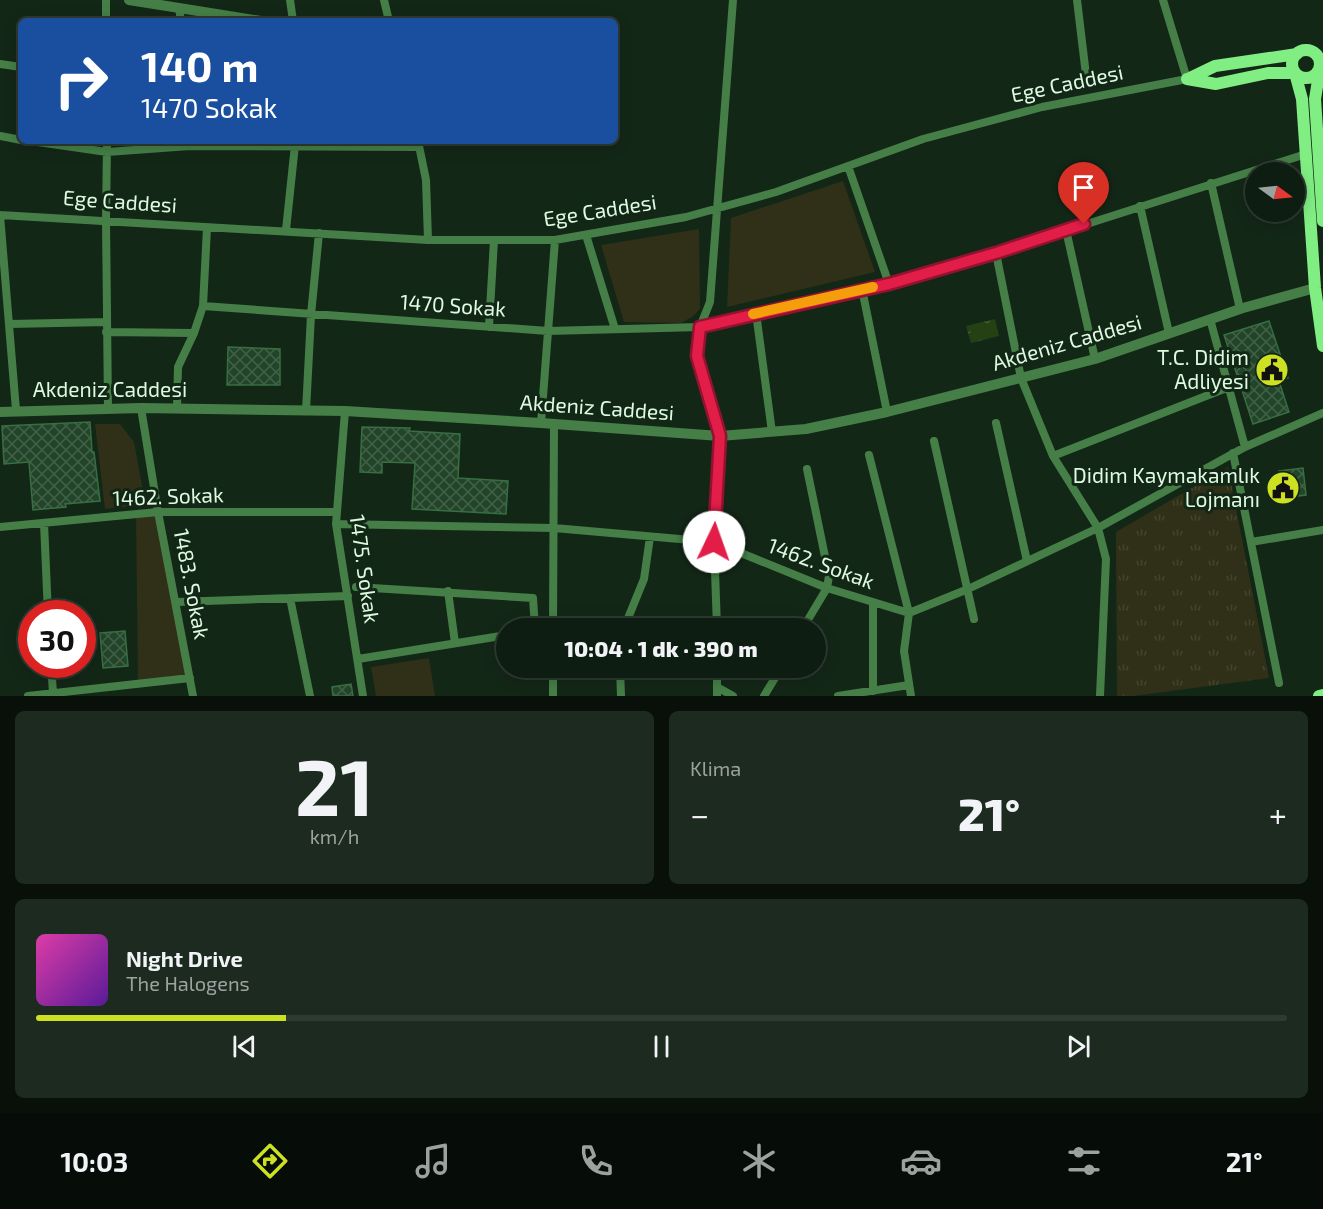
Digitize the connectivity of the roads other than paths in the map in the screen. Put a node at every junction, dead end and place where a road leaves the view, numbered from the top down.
1 (106, 0) edge
2 (129, 0) edge
3 (290, 0) edge
4 (384, 0) edge
5 (733, 0) edge
6 (1077, 0) edge
7 (1163, 0) edge
8 (179, 8) junction
9 (106, 18) edge
10 (181, 18) edge
11 (242, 18) edge
12 (293, 18) edge
13 (388, 18) edge
14 (1323, 48) edge
15 (1310, 50) junction
16 (1297, 54) junction
17 (0, 64) edge
18 (18, 67) edge
19 (1322, 68) edge
20 (1296, 73) junction
21 (1086, 75) dead end
22 (1187, 79) junction
23 (0, 136) edge
24 (18, 139) edge
25 (52, 144) edge
26 (107, 144) edge
27 (181, 144) edge
28 (242, 144) edge
29 (419, 144) edge
30 (295, 145) junction
31 (107, 152) junction
32 (1306, 154) junction
33 (848, 166) junction
34 (1211, 183) junction
35 (1140, 206) junction
36 (717, 208) junction
37 (0, 215) edge
38 (106, 220) junction
39 (1323, 221) edge
40 (207, 228) junction
41 (286, 230) junction
42 (1066, 230) junction
43 (319, 233) junction
44 (586, 236) junction
45 (428, 240) junction
46 (494, 240) junction
47 (555, 240) junction
48 (996, 253) junction
49 (889, 284) junction
50 (1319, 286) edge
51 (862, 289) junction
52 (202, 306) junction
53 (1240, 309) junction
54 (756, 314) junction
55 (311, 315) junction
56 (1210, 319) junction
57 (106, 322) junction
58 (9, 324) junction
59 (489, 327) junction
60 (700, 327) junction
61 (615, 329) junction
62 (548, 331) junction
63 (106, 332) junction
64 (194, 333) junction
65 (1169, 333) junction
66 (1323, 346) edge
67 (1095, 359) junction
68 (1021, 378) junction
69 (1229, 387) junction
70 (141, 408) junction
71 (108, 409) junction
72 (177, 409) junction
73 (16, 410) junction
74 (306, 411) junction
75 (345, 411) junction
76 (0, 412) edge
77 (887, 412) junction
78 (1323, 413) edge
79 (541, 423) junction
80 (996, 423) dead end
81 (554, 424) junction
82 (772, 432) junction
83 (720, 436) junction
84 (934, 441) dead end
85 (1245, 447) junction
86 (1233, 453) junction
87 (869, 455) dead end
88 (1053, 456) junction
89 (807, 469) dead end
90 (158, 512) junction
91 (337, 512) junction
92 (44, 523) junction
93 (336, 524) junction
94 (0, 527) edge
95 (554, 528) junction
96 (1098, 528) junction
97 (1323, 530) edge
98 (650, 537) junction
99 (714, 542) junction
100 (1251, 542) junction
101 (1027, 561) junction
102 (356, 586) dead end
103 (827, 588) junction
104 (968, 589) junction
105 (448, 591) junction
106 (348, 596) junction
107 (290, 597) junction
108 (47, 600) edge
109 (177, 602) junction
110 (873, 602) junction
111 (909, 613) junction
112 (534, 618) edge
113 (551, 618) edge
114 (628, 618) edge
115 (717, 618) edge
116 (809, 618) edge
117 (974, 619) dead end
118 (496, 637) edge
119 (456, 643) junction
120 (358, 659) junction
121 (52, 678) edge
122 (190, 678) junction
123 (553, 678) edge
124 (620, 678) edge
125 (775, 678) edge
126 (1279, 683) dead end
127 (909, 685) junction
128 (873, 691) junction
129 (717, 692) edge
130 (53, 693) junction
131 (28, 696) edge
132 (194, 696) edge
133 (310, 696) edge
134 (363, 696) edge
135 (553, 696) edge
136 (621, 696) edge
137 (734, 696) edge
138 (764, 696) edge
139 (838, 696) edge
140 (911, 696) edge
141 (1100, 696) edge

1 - 9 street
2 - 8 street
3 - 12 street
4 - 13 street
5 - 36 street
6 - 21 street
7 - 22 street
8 - 10 street
8 - 11 street
14 - 15 main road
15 - 16 main road
15 - 19 main road
16 - 20 main road
16 - 22 main road, Ege Caddesi
17 - 18 street
19 - 20 main road
19 - 39 main road
20 - 22 main road, Ege Caddesi
20 - 32 main road
22 - 33 street, Ege Caddesi
23 - 24 street
25 - 31 street
26 - 31 street
27 - 31 street
28 - 30 street
29 - 30 street
29 - 45 street
30 - 41 street
31 - 38 street
32 - 34 street, 1470 Sokak
32 - 50 main road
33 - 36 street, Ege Caddesi
33 - 49 street
34 - 35 street, 1470 Sokak
34 - 53 street
35 - 42 street, 1470 Sokak
35 - 65 street
36 - 44 street, Ege Caddesi
36 - 60 street
37 - 38 street, Ege Caddesi
37 - 58 street
38 - 40 street, Ege Caddesi
38 - 57 street
40 - 41 street, Ege Caddesi
40 - 52 street
41 - 43 street, Ege Caddesi
42 - 48 street, 1470 Sokak
42 - 67 street
43 - 45 street, Ege Caddesi
43 - 55 street
44 - 47 street, Ege Caddesi
44 - 61 street
45 - 46 street, Ege Caddesi
46 - 47 street, Ege Caddesi
46 - 59 street
47 - 62 street
48 - 49 street, 1470 Sokak
48 - 68 street
49 - 51 street, 1470 Sokak
50 - 53 street, Akdeniz Caddesi
50 - 66 main road
51 - 54 street, 1470 Sokak
51 - 77 street
52 - 55 street, 1470 Sokak
52 - 64 street
53 - 56 street, Akdeniz Caddesi
54 - 60 street, 1470 Sokak
54 - 82 street
55 - 59 street, 1470 Sokak
55 - 74 street
56 - 65 street, Akdeniz Caddesi
56 - 69 street
57 - 58 street
57 - 63 street
58 - 73 street
59 - 62 street, 1470 Sokak
60 - 61 street, 1470 Sokak
60 - 83 street
61 - 62 street, 1470 Sokak
62 - 79 street
63 - 64 street
63 - 71 street
64 - 72 street
65 - 67 street, Akdeniz Caddesi
67 - 68 street, Akdeniz Caddesi
68 - 77 street, Akdeniz Caddesi
68 - 88 street
69 - 85 street
69 - 88 street
70 - 71 street, Akdeniz Caddesi
70 - 72 street, Akdeniz Caddesi
70 - 90 street, 1483. Sokak
71 - 73 street, Akdeniz Caddesi
72 - 74 street, Akdeniz Caddesi
73 - 76 street, Akdeniz Caddesi
74 - 75 street, Akdeniz Caddesi
75 - 79 street, Akdeniz Caddesi
75 - 91 street, 1475. Sokak
77 - 82 street, Akdeniz Caddesi
78 - 85 street
79 - 81 street, Akdeniz Caddesi
80 - 101 street
81 - 83 street, Akdeniz Caddesi
81 - 95 street
82 - 83 street, Akdeniz Caddesi
83 - 99 street
84 - 104 street
85 - 86 street
86 - 96 street
86 - 100 street
87 - 111 street
88 - 96 street
89 - 103 street
90 - 91 street, 1462. Sokak
90 - 92 street, 1462. Sokak
90 - 109 street, 1483. Sokak
91 - 93 street, 1475. Sokak
92 - 94 street, 1462. Sokak
92 - 108 street
93 - 95 street, 1462. Sokak
93 - 106 street, 1475. Sokak
95 - 98 street, 1462. Sokak
95 - 113 street
96 - 101 street
96 - 141 street
97 - 100 street
98 - 99 street, 1462. Sokak
98 - 114 street
99 - 103 street, 1462. Sokak
99 - 115 street
100 - 126 street
101 - 104 street
102 - 105 street
103 - 110 street, 1462. Sokak
103 - 116 street
104 - 111 street
104 - 117 street
105 - 112 street
105 - 119 street
106 - 107 street
106 - 120 street, 1475. Sokak
107 - 109 street
107 - 133 street
109 - 122 street, 1483. Sokak
110 - 111 street, 1462. Sokak
110 - 128 street
111 - 127 street
118 - 119 street
119 - 120 street
120 - 134 street, 1475. Sokak
121 - 130 street
122 - 130 street
122 - 132 street, 1483. Sokak
123 - 135 street
124 - 136 street
125 - 138 street
127 - 128 street
127 - 140 street
128 - 139 street
129 - 137 street
130 - 131 street

